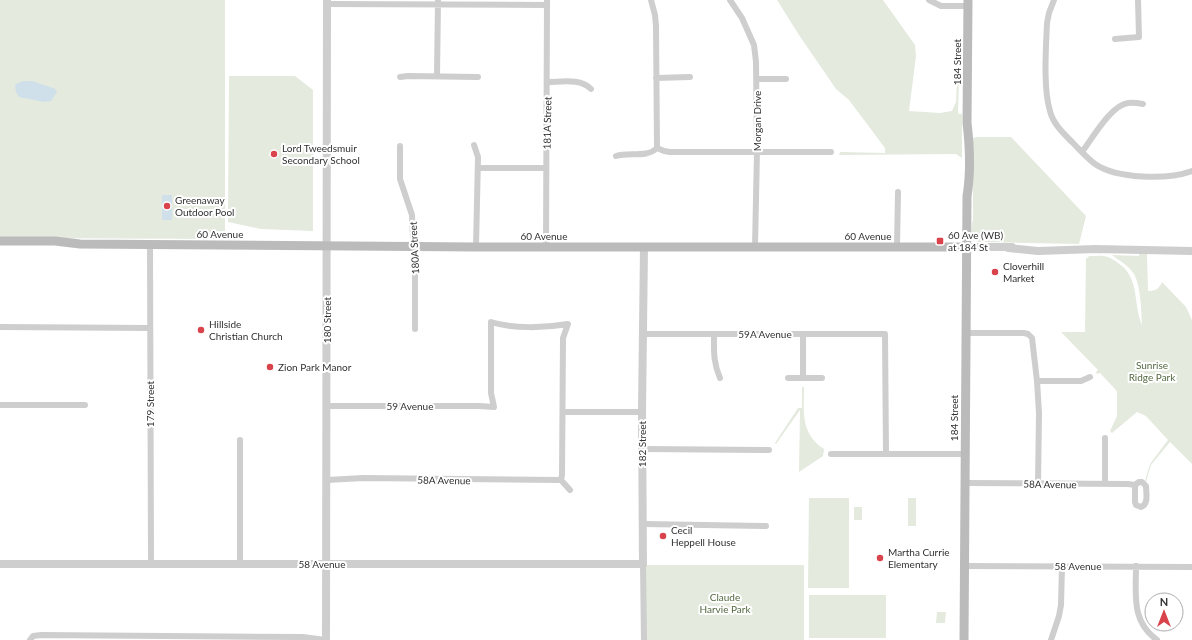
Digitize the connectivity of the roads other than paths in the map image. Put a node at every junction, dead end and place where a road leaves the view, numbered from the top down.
1 (651, 0) edge
2 (730, 0) edge
3 (929, 0) edge
4 (1054, 0) edge
5 (1138, 0) edge
6 (327, 2) edge
7 (438, 3) edge
8 (547, 3) edge
9 (968, 3) edge
10 (1115, 38) dead end
11 (437, 76) junction
12 (400, 77) dead end
13 (478, 77) dead end
14 (690, 77) dead end
15 (656, 78) junction
16 (757, 79) junction
17 (786, 79) dead end
18 (547, 82) junction
19 (591, 89) dead end
20 (1143, 104) dead end
21 (474, 144) dead end
22 (400, 146) dead end
23 (657, 148) junction
24 (757, 151) junction
25 (831, 152) dead end
26 (1082, 152) junction
27 (616, 156) dead end
28 (478, 168) junction
29 (546, 168) junction
30 (1192, 171) edge
31 (898, 192) dead end
32 (0, 241) edge
33 (80, 244) junction
34 (150, 244) junction
35 (327, 246) junction
36 (414, 246) junction
37 (0, 247) edge
38 (476, 247) junction
39 (546, 247) junction
40 (644, 247) junction
41 (755, 247) junction
42 (897, 247) junction
43 (966, 247) junction
44 (1192, 251) edge
45 (0, 327) edge
46 (150, 328) junction
47 (415, 329) dead end
48 (966, 332) junction
49 (644, 334) junction
50 (714, 334) junction
51 (803, 334) junction
52 (1090, 377) dead end
53 (720, 378) dead end
54 (788, 378) dead end
55 (803, 378) junction
56 (822, 378) dead end
57 (1037, 381) junction
58 (0, 405) edge
59 (85, 405) dead end
60 (327, 406) junction
61 (562, 412) junction
62 (642, 412) junction
63 (1105, 438) dead end
64 (240, 440) dead end
65 (642, 449) junction
66 (769, 450) dead end
67 (831, 454) dead end
68 (886, 454) junction
69 (965, 454) junction
70 (327, 480) junction
71 (561, 480) junction
72 (964, 483) junction
73 (1038, 484) junction
74 (1105, 484) junction
75 (1135, 485) dead end
76 (570, 490) dead end
77 (643, 524) junction
78 (766, 526) dead end
79 (0, 564) edge
80 (151, 564) junction
81 (240, 564) junction
82 (326, 564) junction
83 (643, 564) junction
84 (964, 566) junction
85 (1062, 566) junction
86 (1136, 566) junction
87 (1192, 567) edge
88 (31, 639) edge
89 (253, 639) edge
90 (326, 640) edge
91 (644, 640) edge
92 (964, 640) edge
93 (1051, 640) edge
94 (1157, 640) edge

1 - 15 street
2 - 16 street, Morgan Drive
3 - 9 street
4 - 26 street
5 - 10 street
6 - 7 street
6 - 35 street, 180 Street
7 - 8 street
7 - 11 street
8 - 18 street, 181A Street
9 - 43 main road, 184 Street
11 - 12 street
11 - 13 street
14 - 15 street
15 - 23 street
16 - 17 street
16 - 24 street, Morgan Drive
18 - 19 street
18 - 29 street, 181A Street
20 - 26 street
21 - 28 street
22 - 36 street, 180A Street
23 - 24 street
23 - 27 street
24 - 25 street
24 - 41 street, Morgan Drive
26 - 30 street
28 - 29 street
28 - 38 street
29 - 39 street, 181A Street
31 - 42 street
32 - 33 main road, 60 Avenue
33 - 34 main road, 60 Avenue
33 - 37 main road, 60 Avenue
34 - 35 main road, 60 Avenue
34 - 46 street, 179 Street
35 - 36 main road, 60 Avenue
35 - 60 street, 180 Street
36 - 38 main road, 60 Avenue
36 - 47 street, 180A Street
38 - 39 main road, 60 Avenue
39 - 40 main road, 60 Avenue
40 - 41 main road, 60 Avenue
40 - 49 street, 182 Street
41 - 42 main road, 60 Avenue
42 - 43 main road, 60 Avenue
43 - 44 street, 60 Avenue
43 - 48 main road, 184 Street
45 - 46 street
46 - 80 street, 179 Street
48 - 57 street
48 - 69 main road, 184 Street
49 - 50 street, 59A Avenue
49 - 62 street, 182 Street
50 - 51 street, 59A Avenue
50 - 53 street
51 - 55 street
51 - 68 street, 59A Avenue
52 - 57 street
54 - 55 street
55 - 56 street
57 - 73 street
58 - 59 street
60 - 61 street, 59 Avenue
60 - 70 street, 180 Street
61 - 62 street
61 - 71 street
62 - 65 street, 182 Street
63 - 74 street
64 - 81 street
65 - 66 street
65 - 77 street, 182 Street
67 - 68 street
68 - 69 street
69 - 72 main road, 184 Street
70 - 71 street, 58A Avenue
70 - 82 street, 180 Street
71 - 76 street
72 - 73 street, 58A Avenue
72 - 84 main road, 184 Street
73 - 74 street, 58A Avenue
74 - 75 street, 58A Avenue
77 - 78 street
77 - 83 street, 182 Street
79 - 80 street, 58 Avenue
80 - 81 street, 58 Avenue
81 - 82 street, 58 Avenue
82 - 83 street, 58 Avenue
82 - 90 street, 180 Street
83 - 91 street, 182 Street
84 - 85 street, 58 Avenue
84 - 92 main road, 184 Street
85 - 86 street, 58 Avenue
85 - 93 street
86 - 87 street, 58 Avenue
86 - 94 street
88 - 89 street
89 - 90 street

